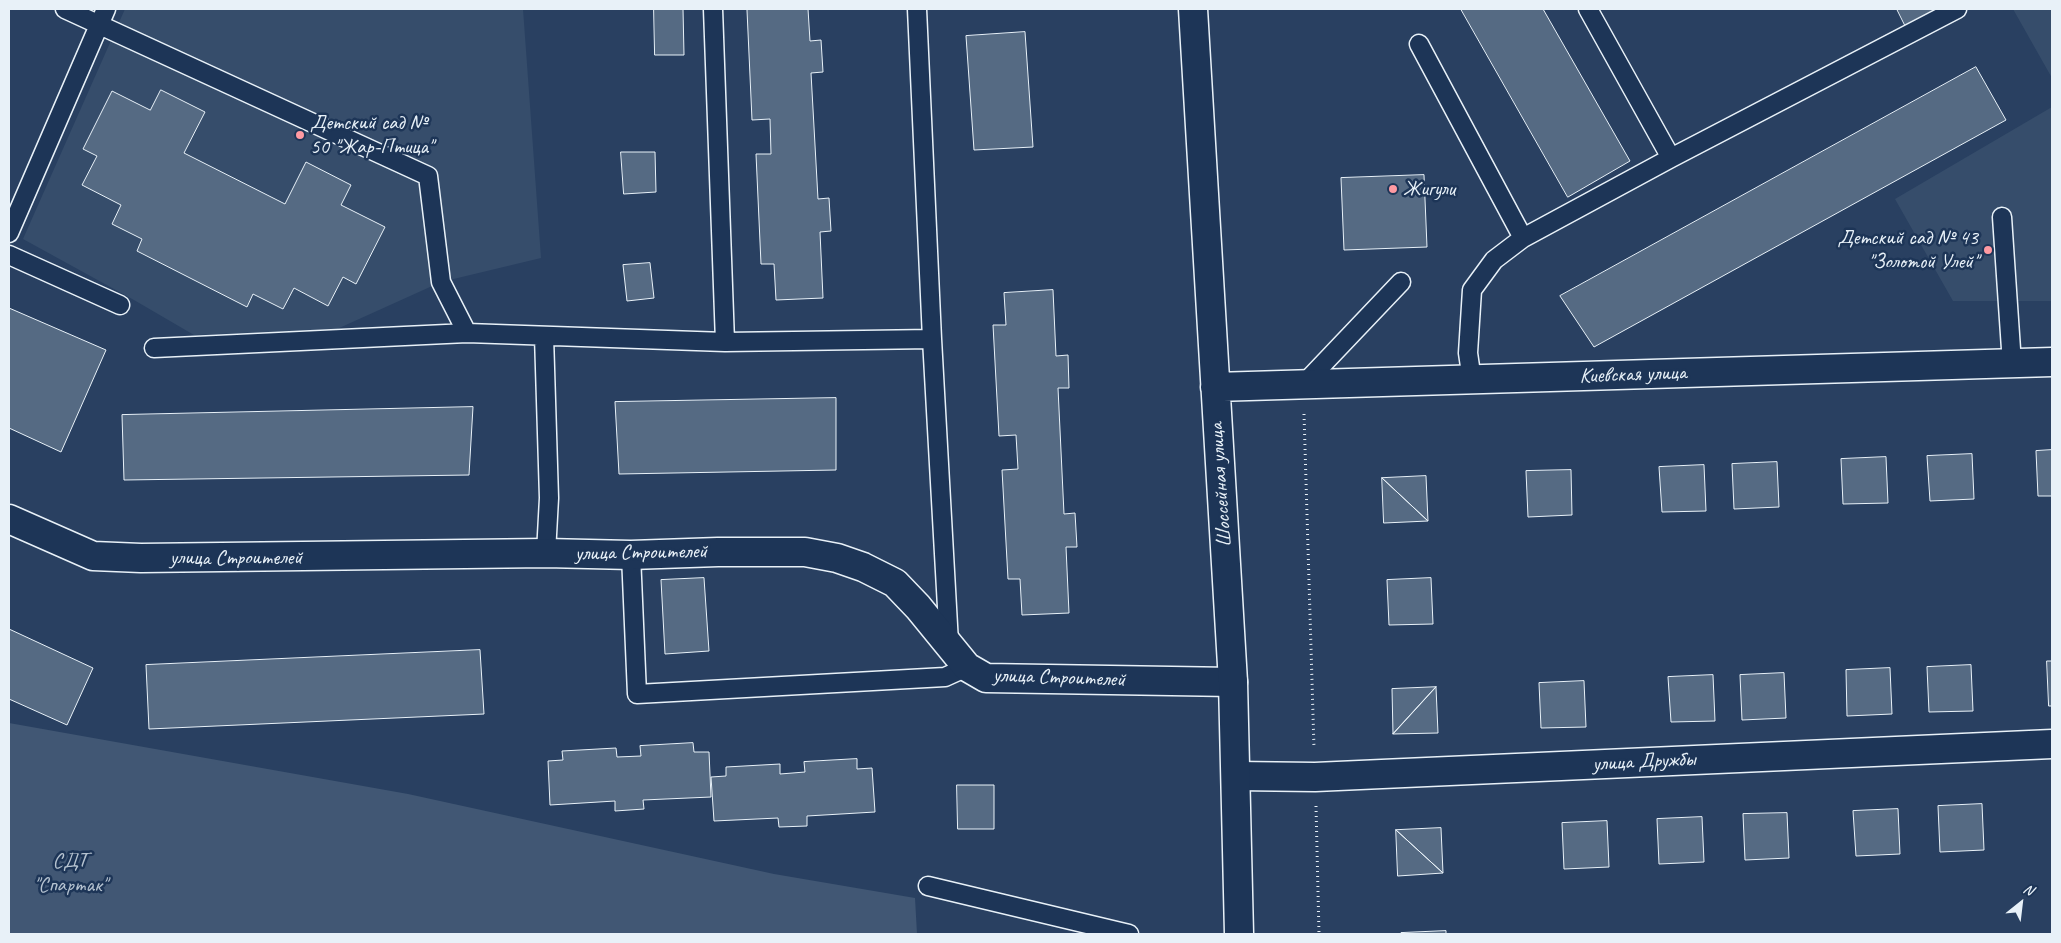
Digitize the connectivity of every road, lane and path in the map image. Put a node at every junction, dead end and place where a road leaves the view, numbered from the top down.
1 (65, 9) edge
2 (713, 9) edge
3 (917, 9) edge
4 (1588, 9) edge
5 (1957, 9) edge
6 (103, 16) edge
7 (1195, 18) edge
8 (1419, 44) dead end
9 (1671, 158) junction
10 (2002, 217) dead end
11 (9, 233) edge
12 (1523, 238) junction
13 (9, 255) edge
14 (1401, 282) dead end
15 (120, 305) dead end
16 (467, 333) junction
17 (544, 336) junction
18 (932, 338) junction
19 (725, 342) junction
20 (154, 348) dead end
21 (2052, 362) edge
22 (2012, 364) junction
23 (1472, 380) junction
24 (1303, 385) junction
25 (1214, 387) junction
26 (1304, 413) dead end
27 (9, 519) edge
28 (546, 553) junction
29 (631, 556) junction
30 (949, 643) junction
31 (968, 667) junction
32 (1233, 682) junction
33 (2052, 744) edge
34 (1236, 776) junction
35 (1315, 777) junction
36 (928, 886) dead end
37 (1129, 934) edge
38 (1240, 934) edge
39 (1319, 934) edge

1 - 6 lane
2 - 19 lane
3 - 18 lane
4 - 9 lane
5 - 9 lane
6 - 11 lane
6 - 16 lane
7 - 25 street, Шоссейная улица
8 - 12 lane
9 - 12 lane
10 - 22 lane
12 - 23 lane
13 - 15 lane
14 - 24 lane
16 - 17 lane
16 - 20 lane
17 - 19 lane
17 - 28 lane
18 - 19 lane
18 - 30 lane
21 - 22 street, Киевская улица
22 - 23 street, Киевская улица
23 - 24 street, Киевская улица
24 - 25 street, Киевская улица
25 - 32 street, Шоссейная улица
26 - 35 path
27 - 28 street, улица Строителей
28 - 29 street, улица Строителей
29 - 30 street, улица Строителей
29 - 31 lane
30 - 31 street, улица Строителей
31 - 32 street, улица Строителей
32 - 34 street, Шоссейная улица
33 - 35 street, улица Дружбы
34 - 35 street, улица Дружбы
34 - 38 street, Шоссейная улица
35 - 39 path
36 - 37 lane

